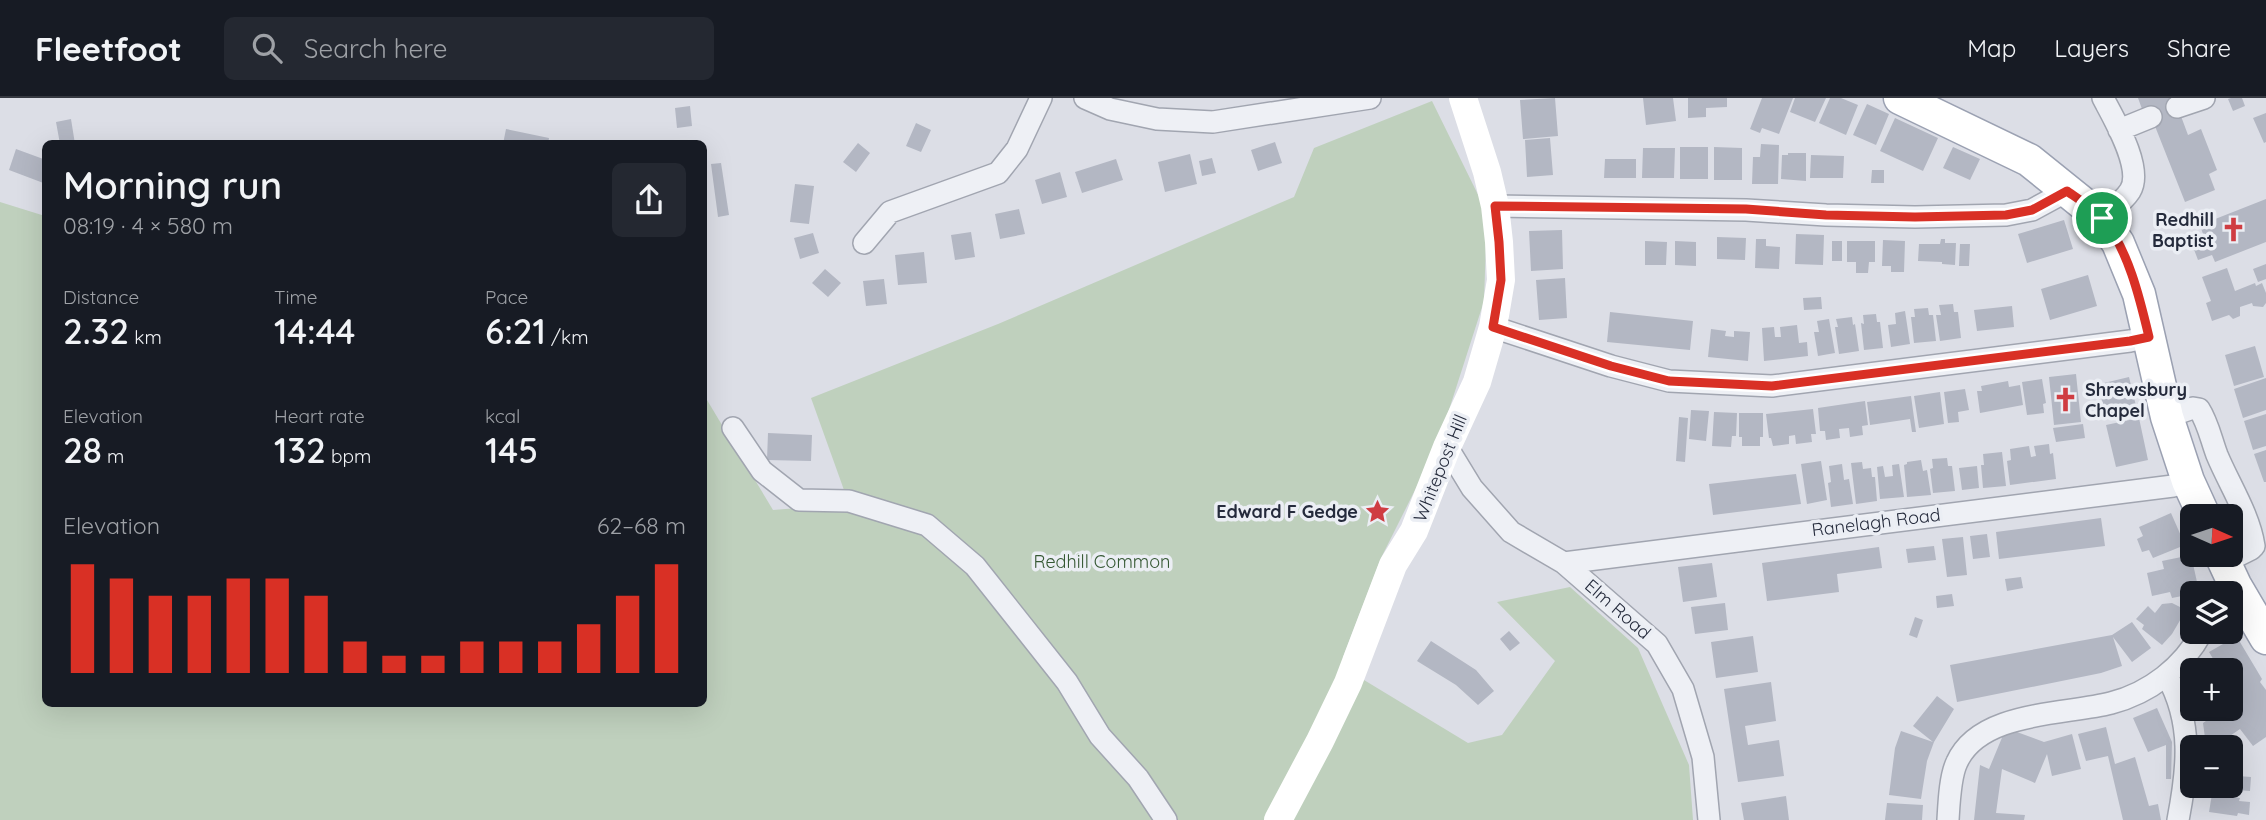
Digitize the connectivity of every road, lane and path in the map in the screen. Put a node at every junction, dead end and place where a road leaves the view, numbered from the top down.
1 (1041, 98) edge
2 (1085, 98) edge
3 (1370, 98) edge
4 (1900, 98) edge
5 (2104, 98) edge
6 (2203, 98) edge
7 (1465, 99) edge
8 (2177, 107) dead end
9 (2151, 117) dead end
10 (2119, 130) junction
11 (2067, 191) junction
12 (1495, 206) junction
13 (2102, 218) junction
14 (864, 243) dead end
15 (1493, 327) junction
16 (2149, 337) junction
17 (2167, 417) junction
18 (733, 428) dead end
19 (1447, 447) junction
20 (2188, 481) junction
21 (2199, 504) edge
22 (1564, 563) junction
23 (2226, 574) edge
24 (2266, 638) edge
25 (2194, 644) edge
26 (2167, 676) junction
27 (1166, 820) edge
28 (1278, 820) edge
29 (1709, 820) edge
30 (1948, 820) edge
31 (2178, 820) edge

1 - 14 street
2 - 3 street
4 - 11 main road
5 - 10 street
6 - 8 street
7 - 12 street, Whitepost Hill
9 - 10 street
10 - 13 street
11 - 12 street
11 - 13 main road
12 - 15 street, Whitepost Hill
13 - 16 main road
15 - 16 street
15 - 19 street, Whitepost Hill
16 - 17 main road
17 - 20 main road
17 - 23 street
18 - 27 street
19 - 22 street, Elm Road
19 - 28 street, Whitepost Hill
20 - 21 main road
20 - 22 street, Ranelagh Road
22 - 29 street, Elm Road
23 - 24 main road
25 - 26 street
26 - 30 street
26 - 31 street

